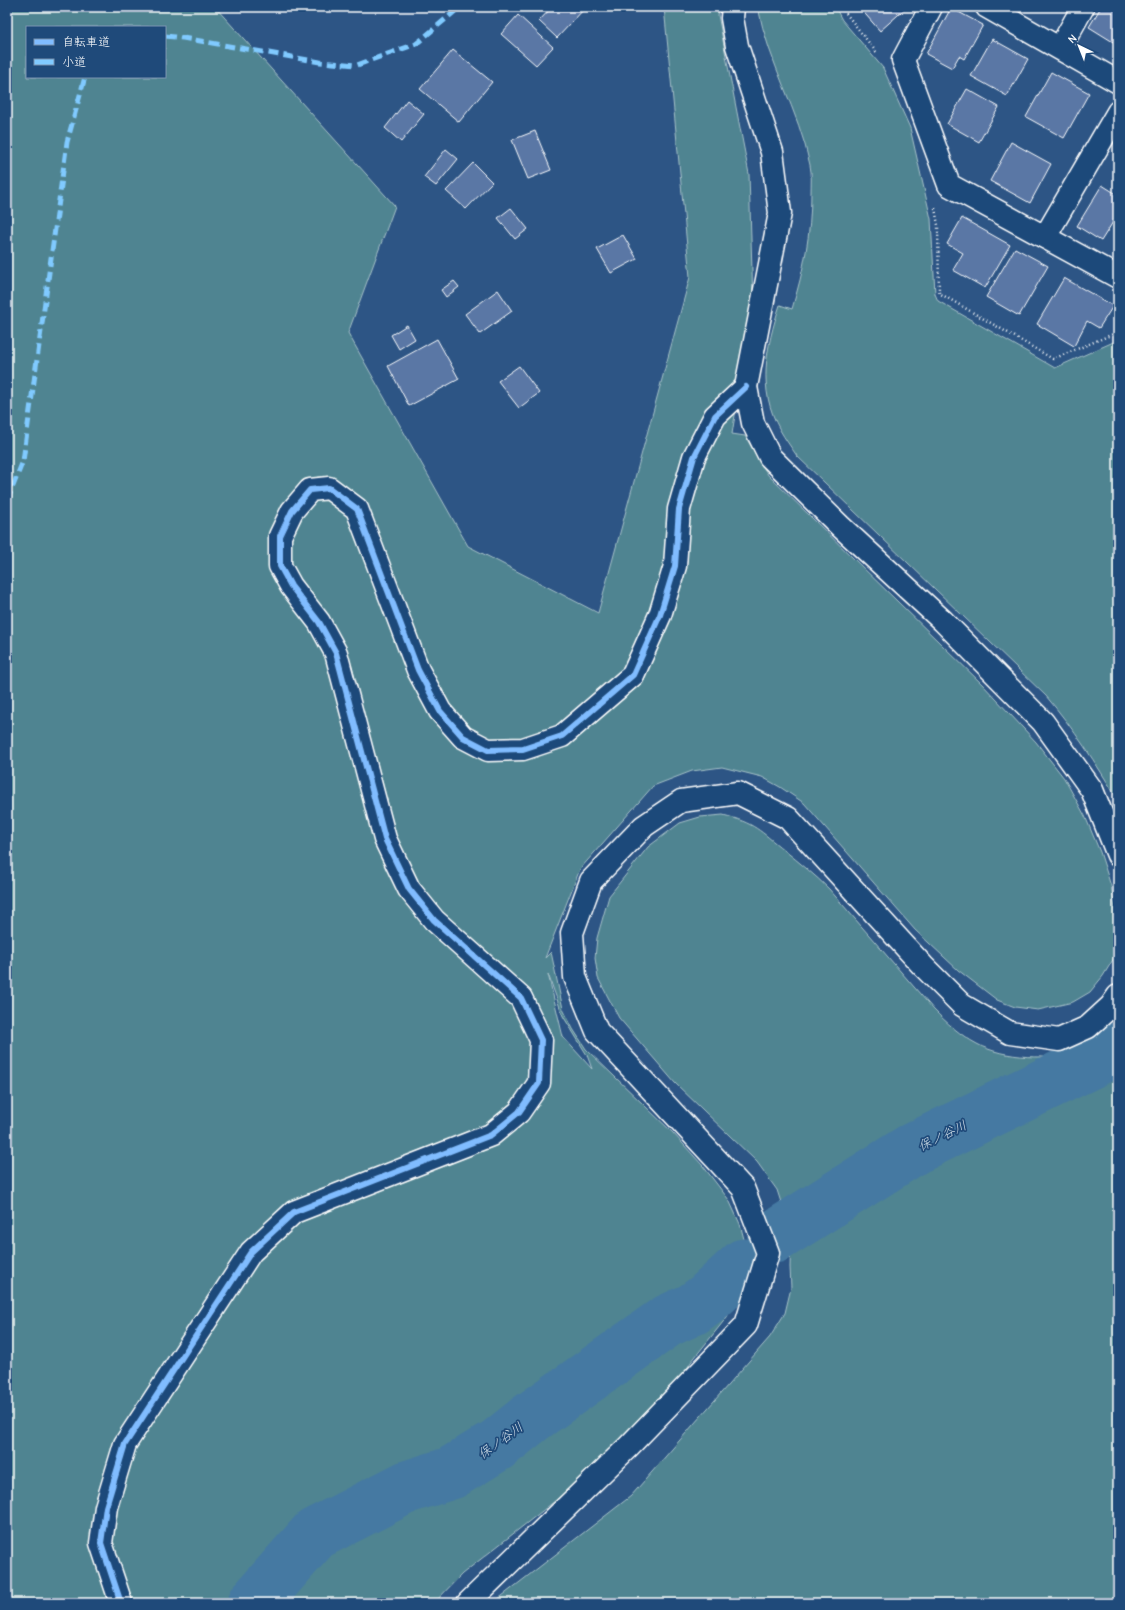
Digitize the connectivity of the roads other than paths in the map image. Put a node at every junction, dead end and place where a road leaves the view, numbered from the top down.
1 (733, 7) edge
2 (932, 7) edge
3 (987, 7) edge
4 (1083, 7) edge
5 (1060, 48) junction
6 (1118, 82) edge
7 (1118, 112) edge
8 (1045, 237) junction
9 (1118, 277) edge
10 (746, 387) junction
11 (1118, 856) edge
12 (1118, 996) edge
13 (117, 1595) edge
14 (468, 1603) edge

1 - 10 street
2 - 8 street
3 - 5 street
4 - 5 street
5 - 6 street
7 - 8 street
8 - 9 street
10 - 11 street
10 - 13 street
12 - 14 street

